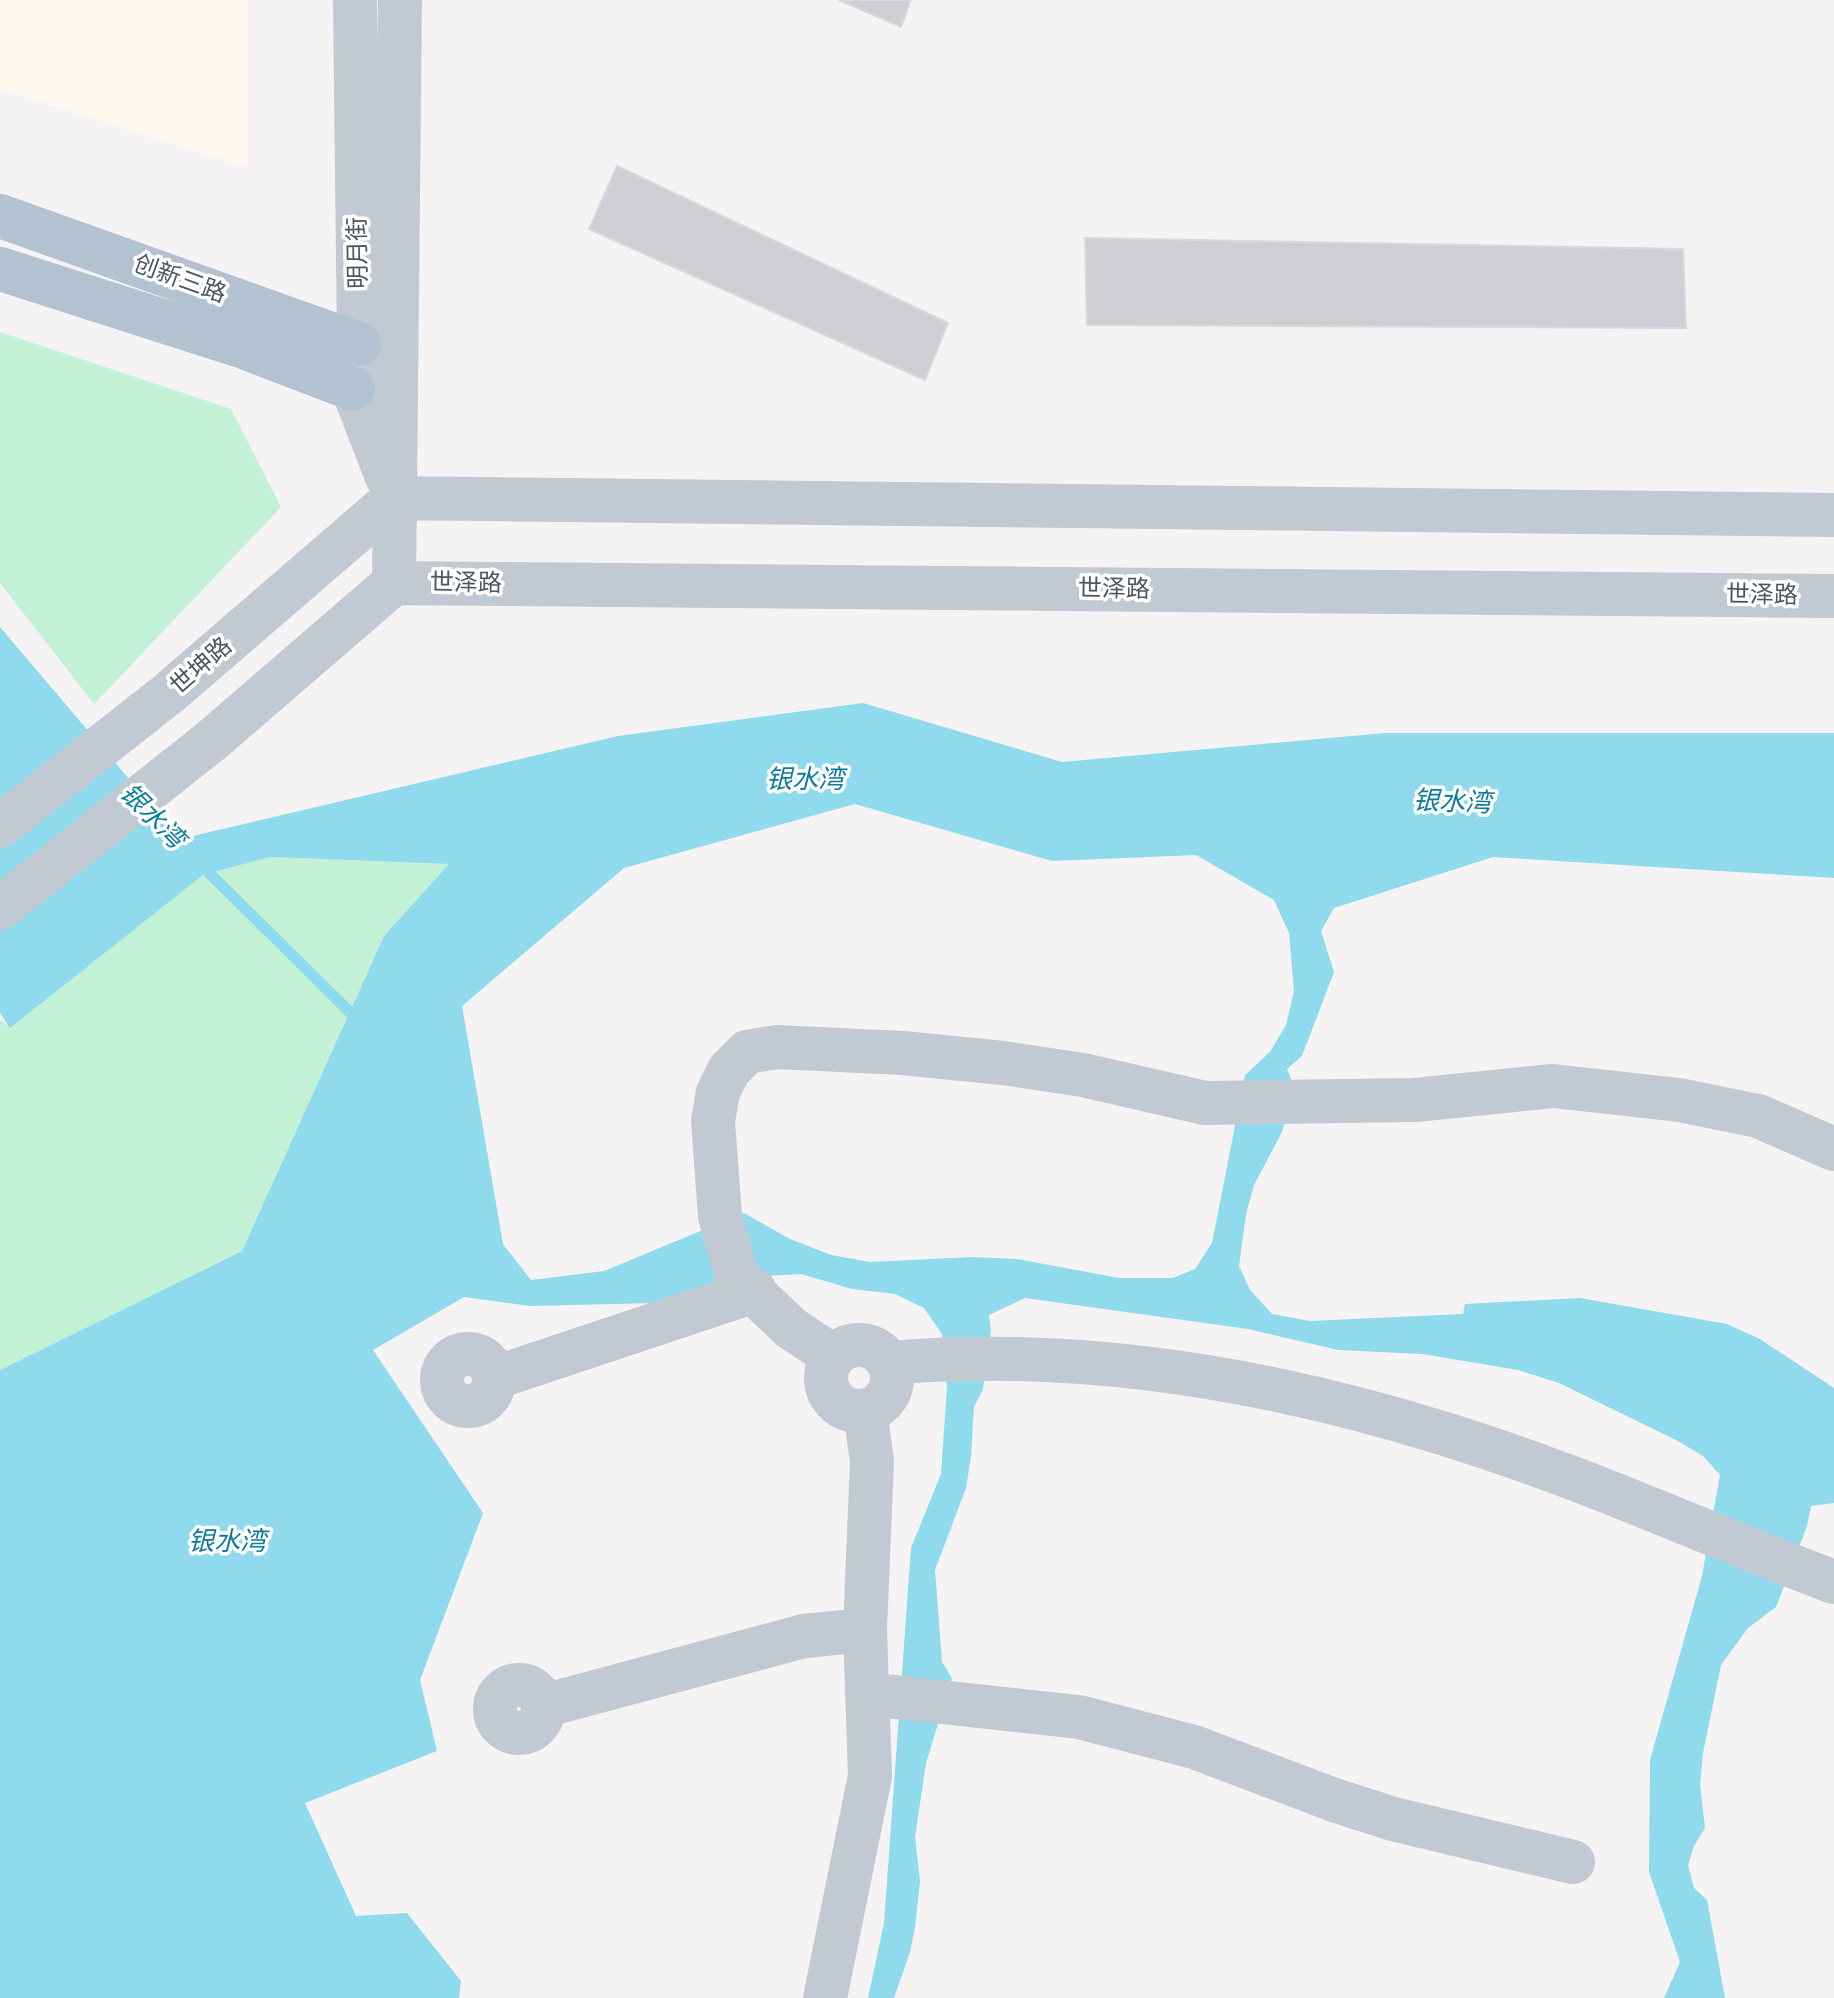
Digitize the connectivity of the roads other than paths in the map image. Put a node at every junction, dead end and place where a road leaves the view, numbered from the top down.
1 (355, 0) edge
2 (400, 0) edge
3 (0, 216) edge
4 (0, 269) edge
5 (359, 344) junction
6 (353, 389) junction
7 (395, 498) junction
8 (1834, 515) edge
9 (394, 583) junction
10 (1834, 596) edge
11 (0, 826) edge
12 (0, 908) edge
13 (1834, 1149) edge
14 (746, 1284) junction
15 (833, 1356) junction
16 (889, 1363) junction
17 (494, 1378) dead end
18 (865, 1411) junction
19 (1830, 1581) edge
20 (865, 1630) junction
21 (878, 1696) junction
22 (543, 1706) dead end
23 (1573, 1862) dead end
24 (825, 1998) edge

1 - 5 street, 明月街
2 - 7 street, 明月街
3 - 5 main road, 创新三路
4 - 6 main road, 创新三路
5 - 6 street, 明月街
6 - 7 street, 明月街
7 - 8 street
7 - 9 street, 明月街
7 - 11 street, 世坤路
9 - 10 street, 世泽路
9 - 12 street
13 - 14 street
14 - 15 street
14 - 17 street
15 - 16 street
15 - 18 street
16 - 18 street
16 - 19 street
18 - 20 street
20 - 21 street
20 - 22 street
21 - 23 street
21 - 24 street

